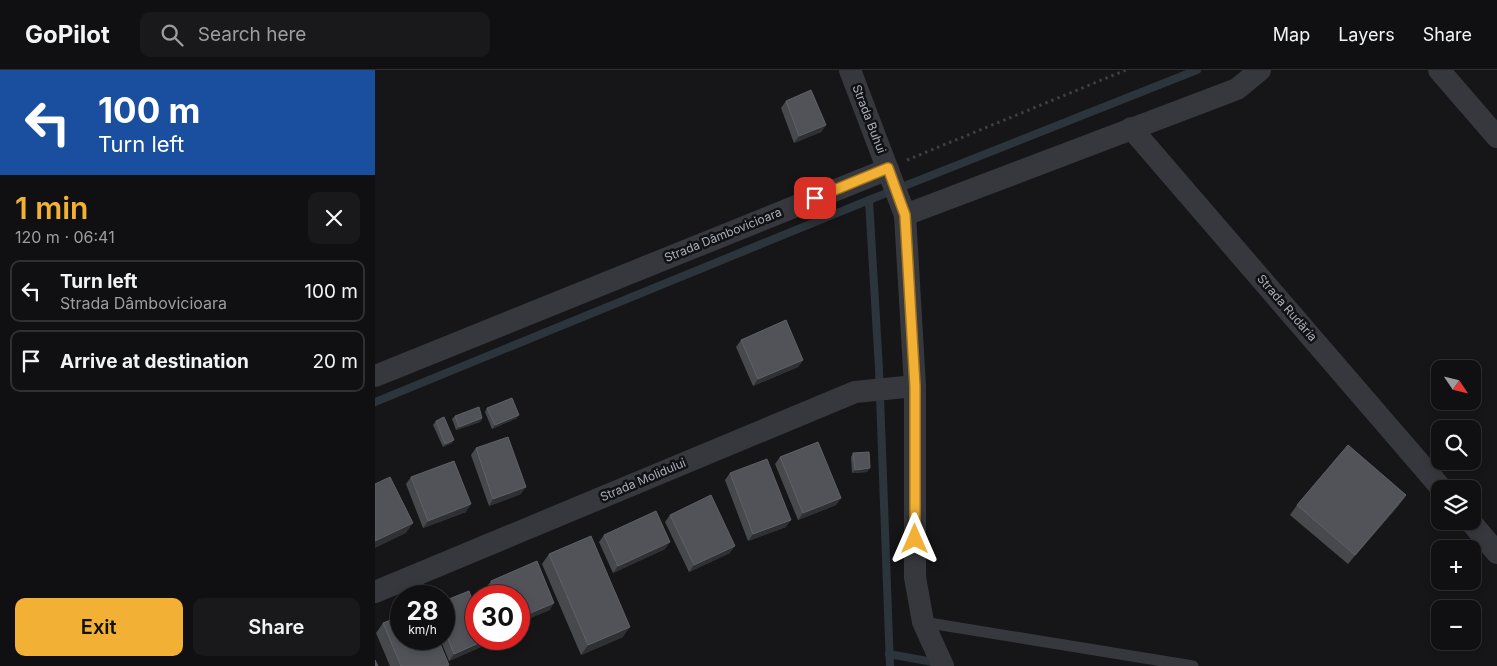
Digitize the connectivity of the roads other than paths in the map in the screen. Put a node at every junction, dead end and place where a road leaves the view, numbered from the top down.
1 (850, 70) edge
2 (1260, 70) edge
3 (1439, 70) edge
4 (1131, 128) junction
5 (1497, 138) edge
6 (889, 173) junction
7 (903, 210) junction
8 (375, 376) edge
9 (915, 386) junction
10 (1434, 480) edge
11 (1478, 530) edge
12 (1497, 553) edge
13 (375, 592) edge
14 (923, 622) junction
15 (943, 666) edge
16 (1193, 666) edge

1 - 6 street, Strada Buhui
2 - 4 street
3 - 5 street
4 - 7 street
4 - 10 street, Strada Rudăria
6 - 7 street, Strada Buhui
6 - 8 street, Strada Dâmbovicioara
7 - 9 street, Strada Buhui
9 - 13 street, Strada Molidului
9 - 14 street, Strada Buhui
11 - 12 street
14 - 15 street, Strada Buhui
14 - 16 lane

